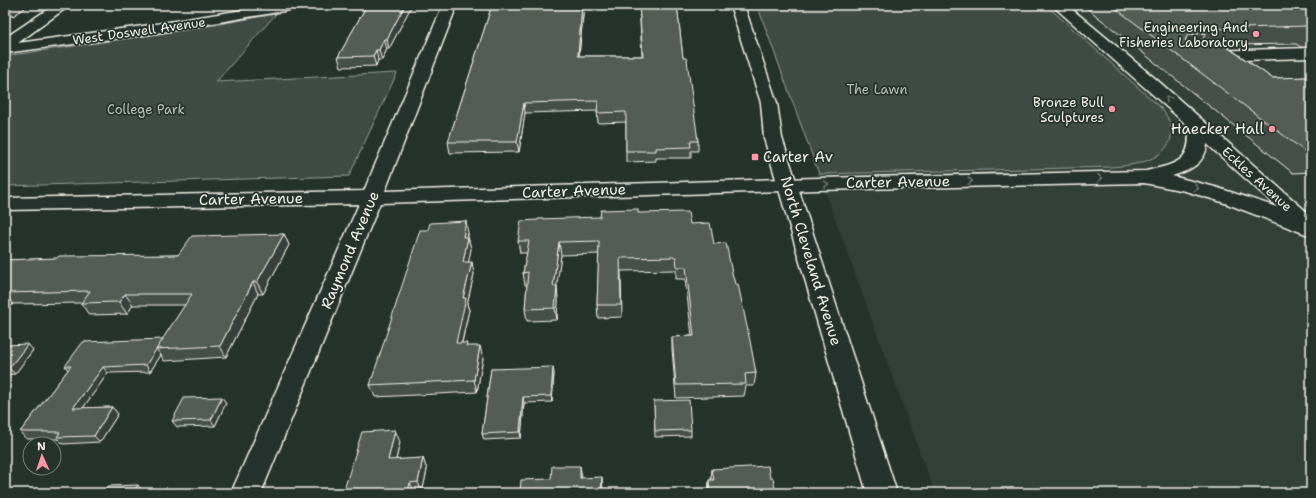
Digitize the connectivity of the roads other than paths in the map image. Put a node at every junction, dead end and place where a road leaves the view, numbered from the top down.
1 (63, 5) edge
2 (295, 5) edge
3 (450, 5) edge
4 (737, 5) edge
5 (1059, 5) edge
6 (5, 45) edge
7 (5, 49) edge
8 (1311, 53) edge
9 (1192, 56) edge
10 (1197, 125) junction
11 (1144, 178) junction
12 (787, 185) junction
13 (372, 197) junction
14 (5, 204) edge
15 (1311, 228) edge
16 (246, 493) edge
17 (882, 493) edge

1 - 6 street
2 - 7 street, West Doswell Avenue
3 - 13 street, Raymond Avenue
4 - 12 street, North Cleveland Avenue
10 -> 5 street, Eckles Avenue
8 - 9 street
10 - 11 street, Carter Avenue
10 - 15 street, Eckles Avenue
12 -> 11 street, Carter Avenue
11 -> 15 street, Carter Avenue
12 - 13 street, Carter Avenue
12 - 17 street, North Cleveland Avenue
13 - 14 street, Carter Avenue
13 - 16 street, Raymond Avenue

